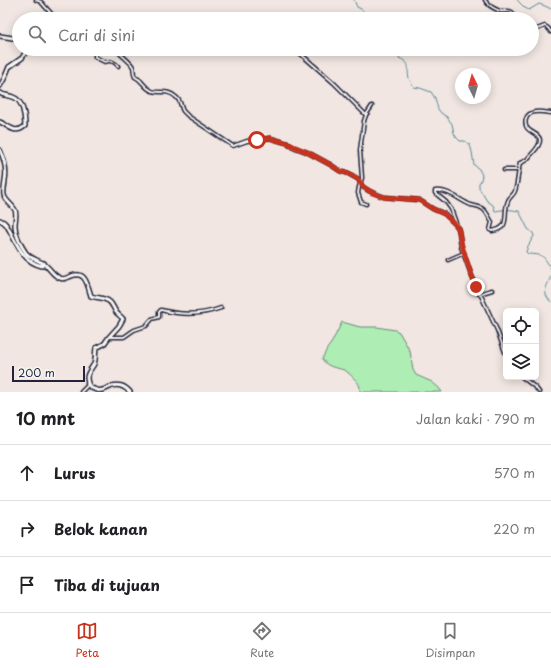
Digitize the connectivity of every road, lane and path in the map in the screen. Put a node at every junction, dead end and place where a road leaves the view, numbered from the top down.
1 (36, 0) edge
2 (485, 0) edge
3 (50, 12) edge
4 (512, 12) edge
5 (539, 28) edge
6 (551, 32) edge
7 (0, 36) edge
8 (12, 38) edge
9 (23, 56) edge
10 (95, 56) edge
11 (122, 56) edge
12 (303, 56) edge
13 (118, 66) dead end
14 (0, 86) edge
15 (0, 93) edge
16 (372, 106) dead end
17 (551, 113) edge
18 (366, 115) junction
19 (0, 122) edge
20 (0, 150) edge
21 (504, 170) dead end
22 (519, 170) junction
23 (360, 184) junction
24 (366, 204) dead end
25 (0, 220) edge
26 (458, 228) junction
27 (464, 253) junction
28 (448, 260) dead end
29 (44, 264) junction
30 (492, 290) dead end
31 (480, 294) junction
32 (221, 308) dead end
33 (108, 337) junction
34 (503, 347) edge
35 (526, 380) edge
36 (87, 383) junction
37 (81, 392) edge
38 (130, 392) edge
39 (539, 392) edge

1 - 3 street
2 - 4 street
5 - 6 street
7 - 8 street
9 - 14 street
10 - 13 street
11 - 23 street
12 - 18 street
15 - 19 street
16 - 18 street
17 - 22 street
18 - 23 street
20 - 29 street
21 - 22 street
22 - 26 street
23 - 24 street
23 - 26 street
25 - 29 street
26 - 27 street
27 - 28 street
27 - 31 street
29 - 33 street
30 - 31 street
31 - 34 street
32 - 33 street
33 - 36 street
35 - 39 street
36 - 37 street
36 - 38 street

